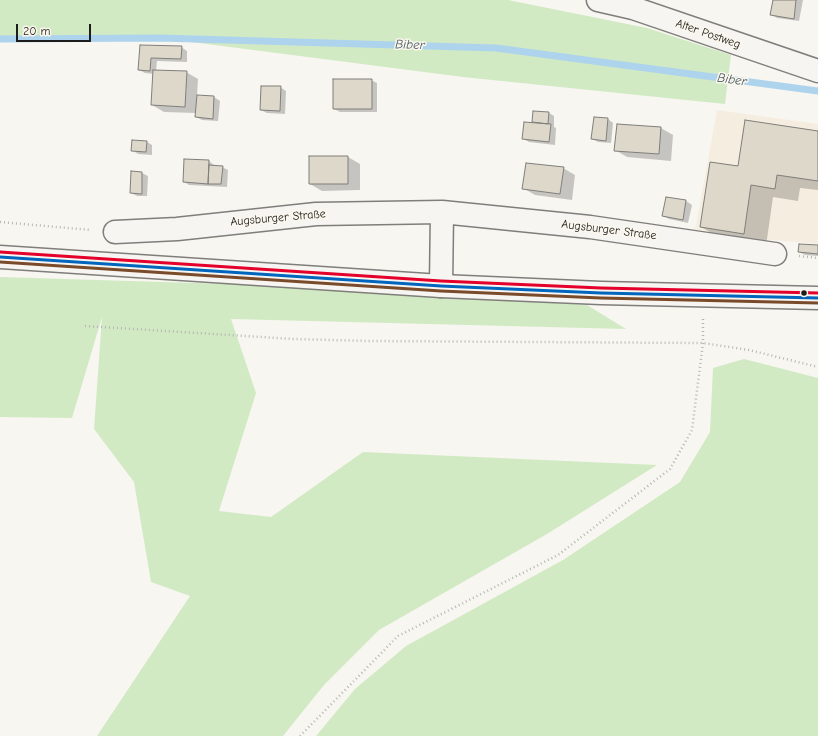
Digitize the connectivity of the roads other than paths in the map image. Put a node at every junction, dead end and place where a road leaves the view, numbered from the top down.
1 (598, 0) edge
2 (818, 71) edge
3 (442, 212) junction
4 (115, 232) road end
5 (775, 254) dead end
6 (0, 257) edge
7 (441, 286) junction
8 (818, 298) edge

1 - 2 street, Alter Postweg
3 - 4 street, Augsburger Straße
3 - 5 street, Augsburger Straße
3 - 7 street
6 - 7 street
7 - 8 street

